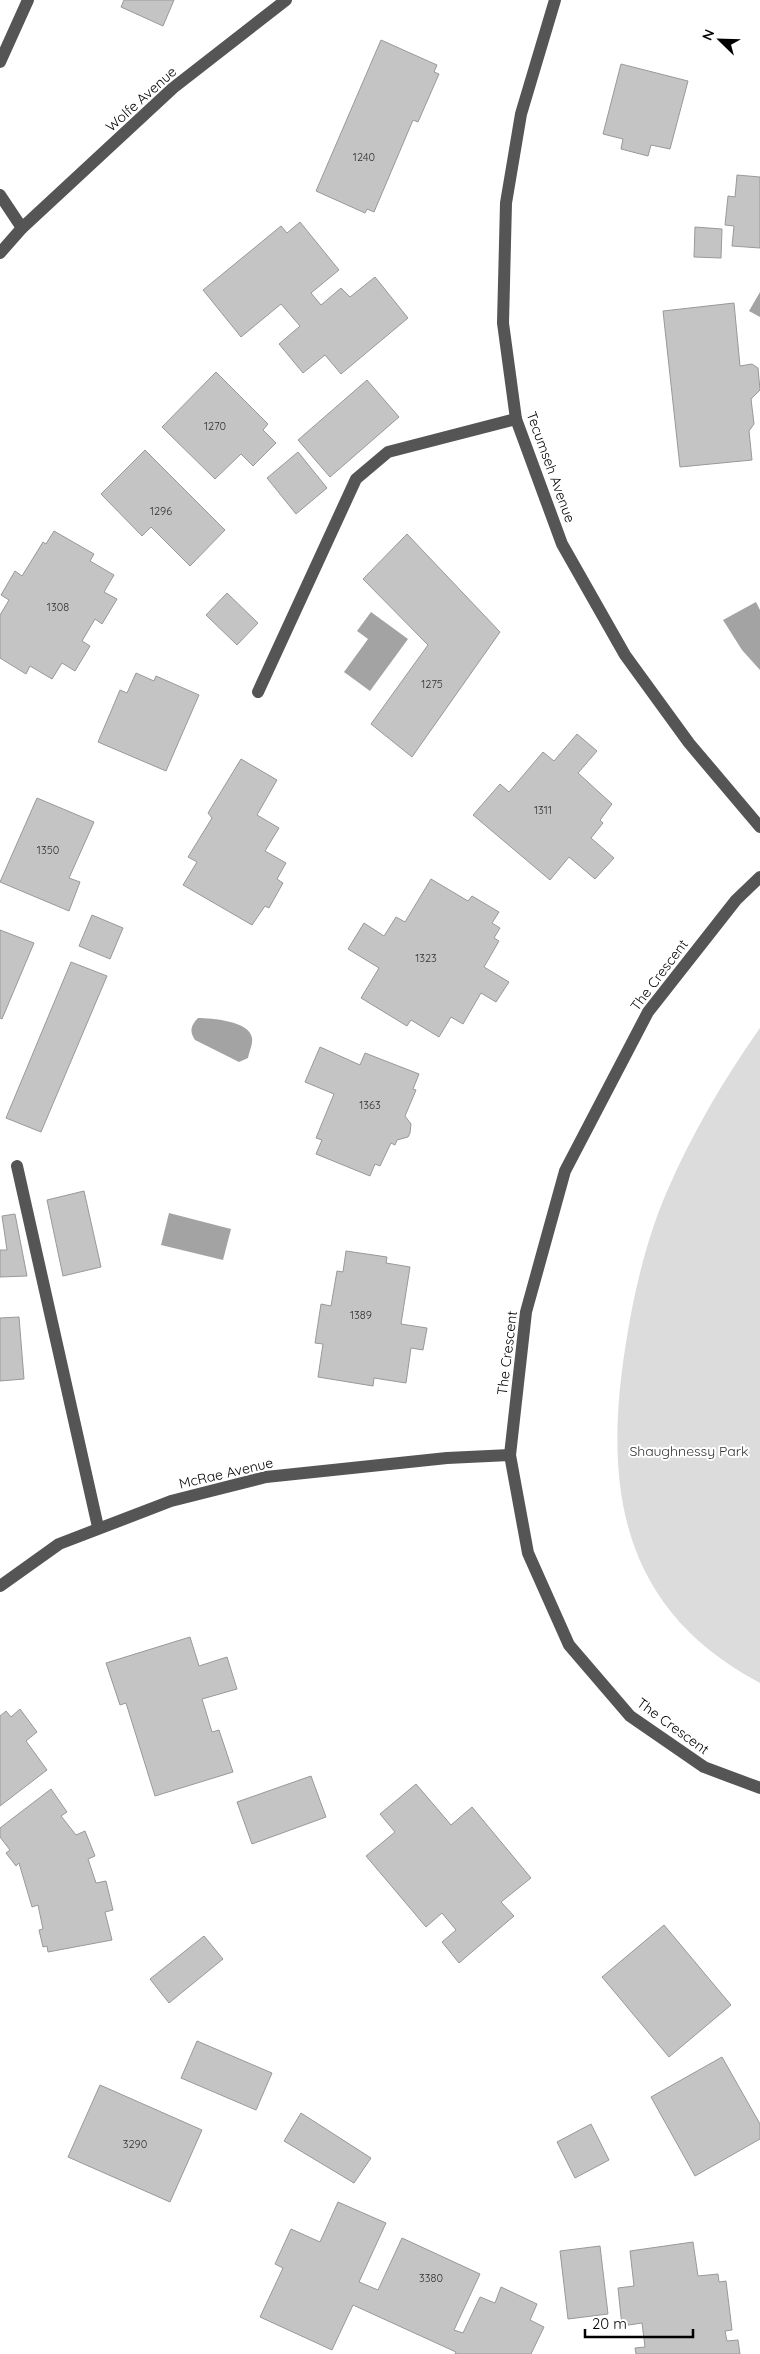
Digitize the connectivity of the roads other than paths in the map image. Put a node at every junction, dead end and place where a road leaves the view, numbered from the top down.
1 (28, 0) edge
2 (286, 0) edge
3 (555, 0) edge
4 (0, 62) edge
5 (0, 195) edge
6 (22, 228) junction
7 (0, 253) edge
8 (516, 419) junction
9 (258, 692) dead end
10 (760, 827) edge
11 (760, 877) edge
12 (17, 1166) dead end
13 (510, 1455) junction
14 (98, 1527) junction
15 (0, 1586) edge
16 (760, 1788) edge

1 - 4 street
2 - 6 street, Wolfe Avenue
3 - 8 street, Tecumseh Avenue
5 - 6 street
6 - 7 street, Wolfe Avenue
8 - 9 street
8 - 10 street, Tecumseh Avenue
11 - 13 street, The Crescent
12 - 14 street
13 - 14 street, McRae Avenue
13 - 16 street, The Crescent
14 - 15 street, McRae Avenue

